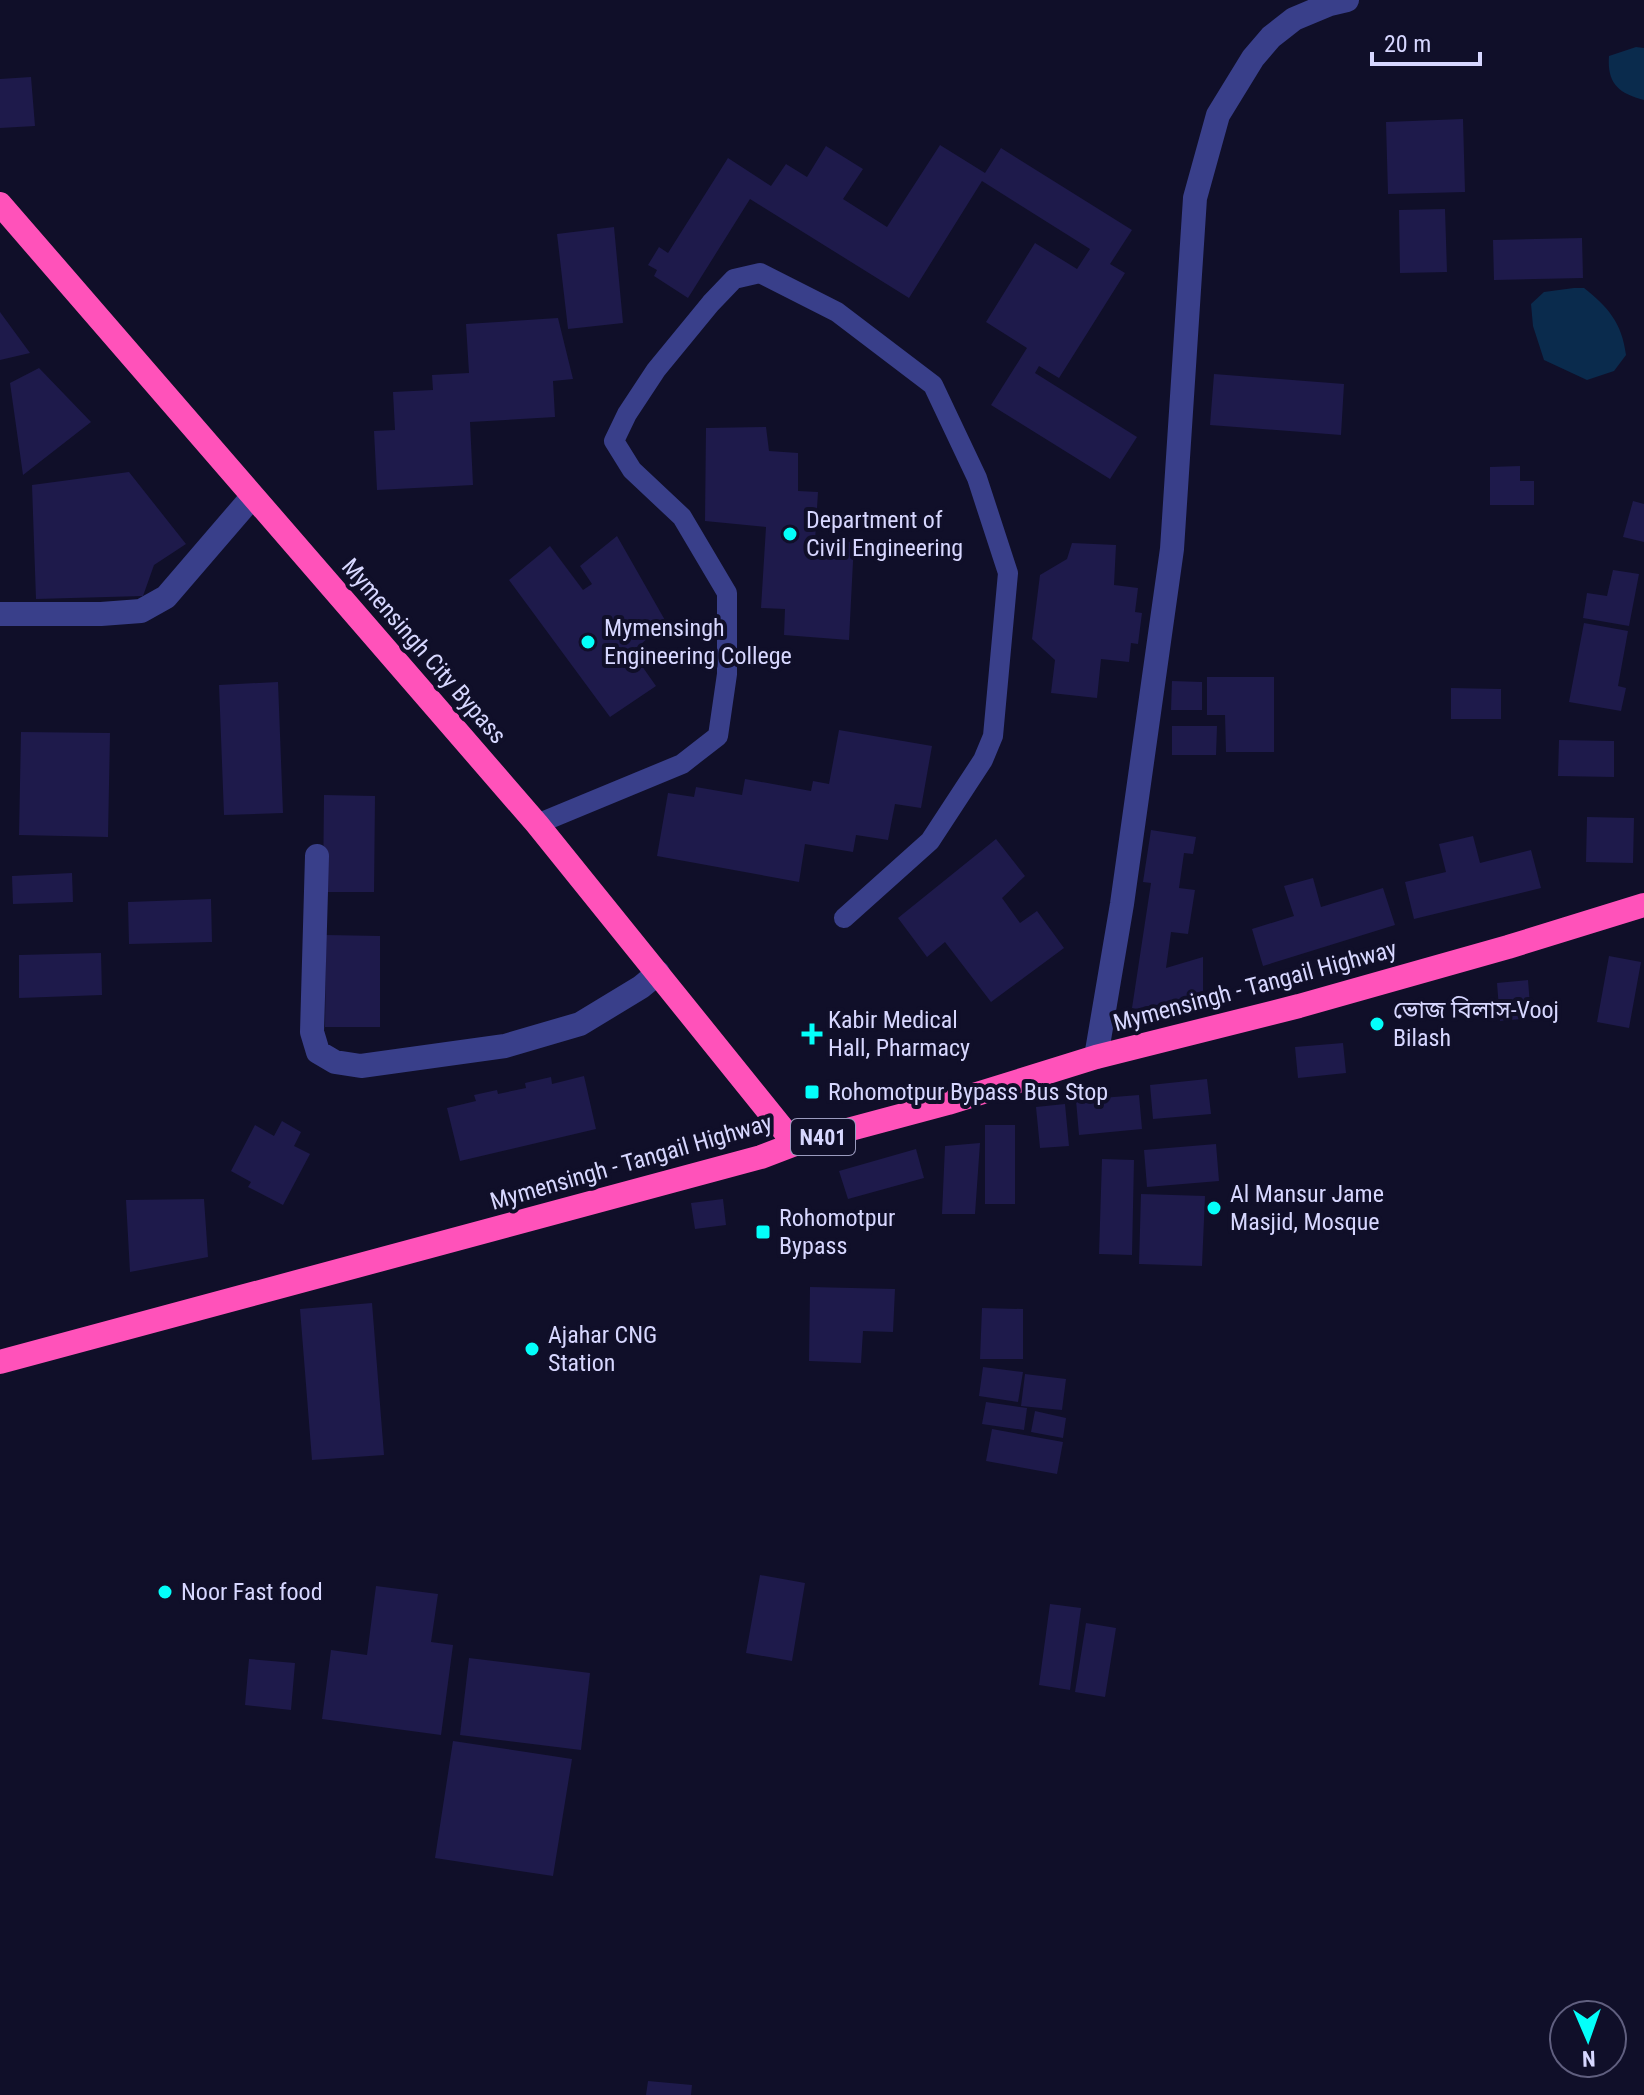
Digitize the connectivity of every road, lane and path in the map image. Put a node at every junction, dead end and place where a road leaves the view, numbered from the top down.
1 (1347, 0) edge
2 (0, 204) edge
3 (252, 497) junction
4 (0, 614) edge
5 (537, 824) junction
6 (317, 856) dead end
7 (1644, 905) edge
8 (844, 918) dead end
9 (658, 973) junction
10 (1096, 1057) junction
11 (795, 1144) junction
12 (0, 1362) edge

1 - 10 street
2 - 3 highway, Mymensingh City Bypass
3 - 4 street
3 - 5 highway, Mymensingh City Bypass
5 - 8 lane
5 - 9 highway, Mymensingh City Bypass
6 - 9 street
7 - 10 highway, Mymensingh - Tangail Highway / N401
9 - 11 highway, Mymensingh City Bypass
10 - 11 highway, Mymensingh - Tangail Highway / N401
11 - 12 highway, Mymensingh - Tangail Highway / N401

